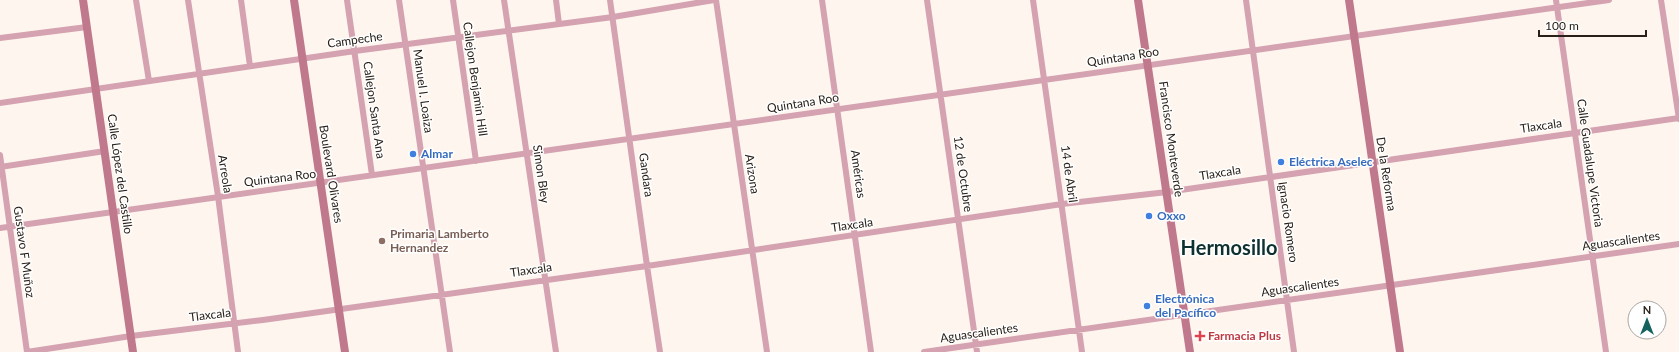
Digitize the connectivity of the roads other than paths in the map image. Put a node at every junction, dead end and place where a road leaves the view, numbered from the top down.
1 (83, 0) edge
2 (136, 0) edge
3 (188, 0) edge
4 (241, 0) edge
5 (294, 0) edge
6 (347, 0) edge
7 (399, 0) edge
8 (453, 0) edge
9 (504, 0) edge
10 (556, 0) edge
11 (610, 0) edge
12 (715, 0) edge
13 (822, 0) edge
14 (927, 0) edge
15 (1033, 0) edge
16 (1138, 0) edge
17 (1246, 0) edge
18 (1349, 0) edge
19 (1556, 0) edge
20 (1609, 0) edge
21 (1661, 0) edge
22 (1557, 7) junction
23 (613, 17) junction
24 (559, 24) junction
25 (87, 27) junction
26 (508, 30) junction
27 (1354, 36) junction
28 (458, 37) junction
29 (0, 38) edge
30 (405, 44) junction
31 (1253, 50) junction
32 (355, 51) junction
33 (303, 58) junction
34 (1148, 64) junction
35 (250, 66) junction
36 (200, 74) junction
37 (1044, 80) junction
38 (149, 81) junction
39 (96, 90) junction
40 (940, 94) junction
41 (0, 103) edge
42 (836, 109) junction
43 (1679, 118) edge
44 (733, 125) junction
45 (1574, 133) junction
46 (630, 139) junction
47 (105, 151) junction
48 (527, 154) junction
49 (0, 155) edge
50 (476, 161) junction
51 (1372, 161) junction
52 (1, 166) edge
53 (424, 168) junction
54 (372, 175) junction
55 (1270, 176) junction
56 (320, 184) junction
57 (1167, 192) junction
58 (218, 196) junction
59 (1062, 204) junction
60 (113, 213) junction
61 (958, 220) junction
62 (10, 226) junction
63 (0, 228) edge
64 (855, 235) junction
65 (1679, 244) edge
66 (752, 250) junction
67 (1592, 256) junction
68 (647, 266) junction
69 (545, 279) junction
70 (1391, 285) junction
71 (441, 294) junction
72 (1287, 300) junction
73 (339, 309) junction
74 (1184, 315) junction
75 (234, 323) junction
76 (1079, 329) junction
77 (131, 336) junction
78 (976, 345) junction
79 (27, 352) edge
80 (133, 352) edge
81 (238, 352) edge
82 (345, 352) edge
83 (450, 352) edge
84 (556, 352) edge
85 (660, 352) edge
86 (767, 352) edge
87 (871, 352) edge
88 (924, 352) edge
89 (977, 352) edge
90 (1082, 352) edge
91 (1190, 352) edge
92 (1294, 352) edge
93 (1400, 352) edge
94 (1606, 352) edge

1 - 25 street, Calle López del Castillo
2 - 38 street
3 - 36 street, Arreola
4 - 35 street
5 - 33 street, Boulevard Olivares
6 - 32 street, Callejon Santa Ana
7 - 30 street, Manuel I. Loaiza
8 - 28 street, Callejon Benjamin Hill
9 - 26 street, Simon Bley
10 - 24 street
11 - 23 street, Gandara
12 - 23 street, Campeche
12 - 44 street, Arizona
13 - 42 street, Américas
14 - 40 street, 12 de Octubre
15 - 37 street, 14 de Abril
16 - 34 street, Francisco Monteverde
17 - 31 street, Ignacio Romero
18 - 27 street, De la Reforma
19 - 22 street, Calle Guadalupe Victoria
20 - 22 street, Quintana Roo
21 - 43 street
22 - 27 street, Quintana Roo
22 - 45 street, Calle Guadalupe Victoria
23 - 24 street, Campeche
23 - 46 street, Gandara
24 - 26 street, Campeche
25 - 29 street
25 - 39 street, Calle López del Castillo
26 - 28 street, Campeche
26 - 48 street, Simon Bley
27 - 31 street, Quintana Roo
27 - 51 street, De la Reforma
28 - 30 street, Campeche
28 - 50 street, Callejon Benjamin Hill
30 - 32 street, Campeche
30 - 53 street, Manuel I. Loaiza
31 - 34 street, Quintana Roo
31 - 55 street, Ignacio Romero
32 - 33 street, Campeche
32 - 54 street, Callejon Santa Ana
33 - 35 street, Campeche
33 - 56 street, Boulevard Olivares
34 - 37 street, Quintana Roo
34 - 57 street, Francisco Monteverde
35 - 36 street, Campeche
36 - 38 street, Campeche
36 - 58 street, Arreola
37 - 40 street, Quintana Roo
37 - 59 street, 14 de Abril
38 - 39 street, Campeche
39 - 41 street, Campeche
39 - 47 street, Calle López del Castillo
40 - 42 street, Quintana Roo
40 - 61 street, 12 de Octubre
42 - 44 street, Quintana Roo
42 - 64 street, Américas
43 - 45 street, Tlaxcala
44 - 46 street, Quintana Roo
44 - 66 street, Arizona
45 - 51 street, Tlaxcala
45 - 67 street, Calle Guadalupe Victoria
46 - 48 street, Quintana Roo
46 - 68 street, Gandara
47 - 52 street
47 - 60 street, Calle López del Castillo
48 - 50 street, Quintana Roo
48 - 69 street, Simon Bley
49 - 52 street, Gustavo F Muñoz
50 - 53 street, Quintana Roo
51 - 55 street, Tlaxcala
51 - 70 street, De la Reforma
52 - 62 street, Gustavo F Muñoz
53 - 54 street, Quintana Roo
53 - 71 street, Manuel I. Loaiza
54 - 56 street, Quintana Roo
55 - 57 street, Tlaxcala
55 - 72 street, Ignacio Romero
56 - 58 street, Quintana Roo
56 - 73 street, Boulevard Olivares
57 - 59 street, Tlaxcala
57 - 74 street, Francisco Monteverde
58 - 60 street, Quintana Roo
58 - 75 street, Arreola
59 - 61 street, Tlaxcala
59 - 76 street, 14 de Abril
60 - 62 street, Quintana Roo
60 - 77 street, Calle López del Castillo
61 - 64 street, Tlaxcala
61 - 78 street, 12 de Octubre
62 - 63 street, Quintana Roo
62 - 79 street, Gustavo F Muñoz
64 - 66 street, Tlaxcala
64 - 87 street, Américas
65 - 67 street, Aguascalientes
66 - 68 street, Tlaxcala
66 - 86 street, Arizona
67 - 70 street, Aguascalientes
67 - 94 street, Calle Guadalupe Victoria
68 - 69 street, Tlaxcala
68 - 85 street, Gandara
69 - 71 street, Tlaxcala
69 - 84 street, Simon Bley
70 - 72 street, Aguascalientes
70 - 93 street, De la Reforma
71 - 73 street, Tlaxcala
71 - 83 street, Manuel I. Loaiza
72 - 74 street, Aguascalientes
72 - 92 street, Ignacio Romero
73 - 75 street, Tlaxcala
73 - 82 street, Boulevard Olivares
74 - 76 street, Aguascalientes
74 - 91 street, Francisco Monteverde
75 - 77 street, Tlaxcala
75 - 81 street, Arreola
76 - 78 street, Aguascalientes
76 - 90 street, 14 de Abril
77 - 79 street, Tlaxcala
77 - 80 street, Calle López del Castillo
78 - 88 street, Aguascalientes
78 - 89 street, 12 de Octubre

